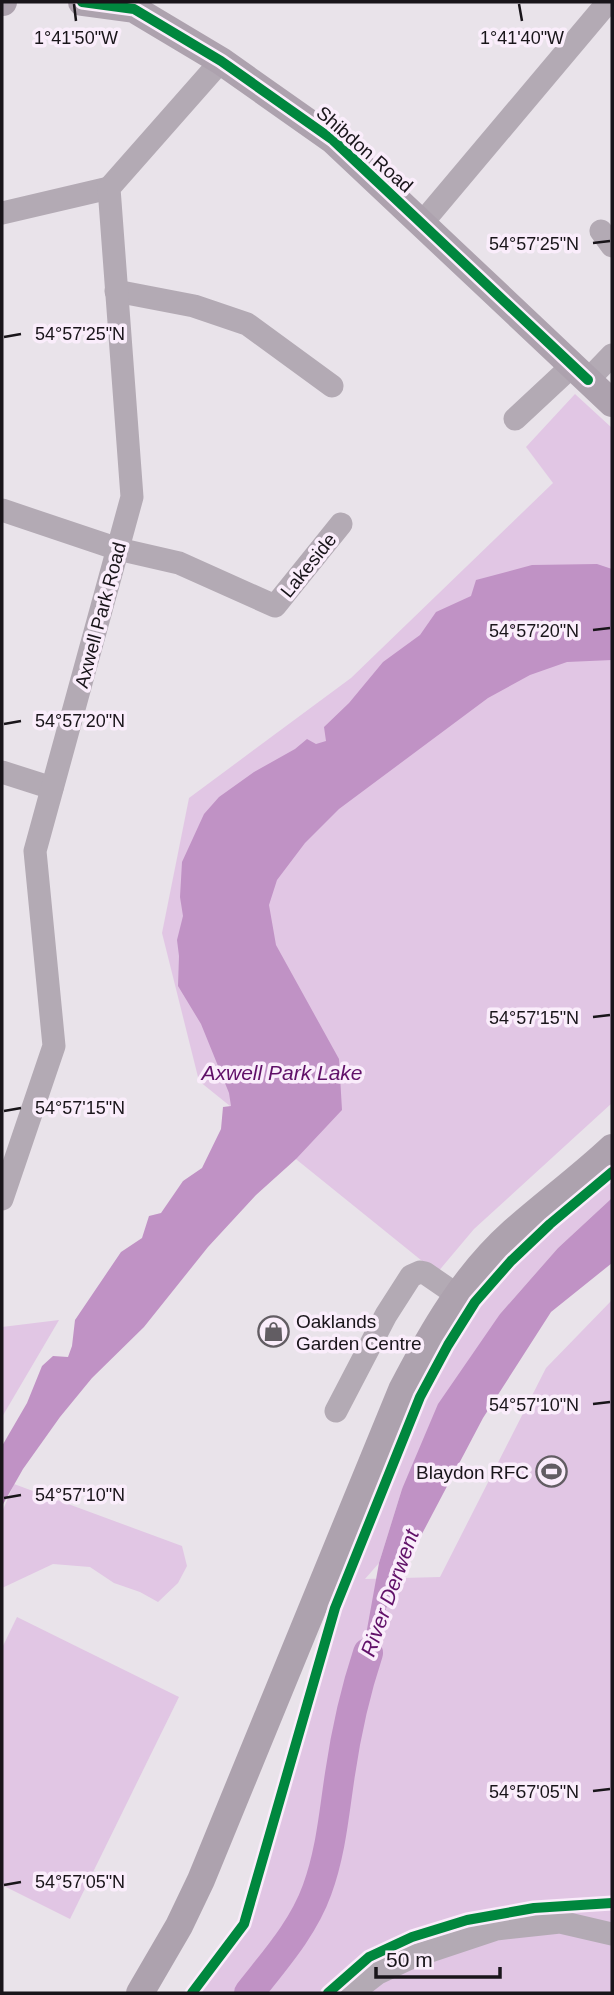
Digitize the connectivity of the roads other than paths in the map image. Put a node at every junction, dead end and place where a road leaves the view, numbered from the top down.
1 (82, 2) edge
2 (608, 2) edge
3 (221, 61) junction
4 (108, 188) junction
5 (2, 213) edge
6 (422, 223) junction
7 (116, 291) junction
8 (612, 355) edge
9 (581, 373) junction
10 (332, 386) dead end
11 (612, 403) edge
12 (515, 419) dead end
13 (2, 510) edge
14 (341, 524) dead end
15 (118, 549) junction
16 (2, 772) edge
17 (52, 788) junction
18 (612, 1148) edge
19 (2, 1199) edge
20 (457, 1295) junction
21 (336, 1411) dead end
22 (612, 1934) edge
23 (140, 1993) edge
24 (352, 1993) edge

1 - 3 main road, Shibdon Road
2 - 6 street
3 - 4 street
3 - 6 main road, Shibdon Road
4 - 5 street
4 - 7 street, Axwell Park Road
6 - 9 main road, Shibdon Road
7 - 10 street
7 - 15 street, Axwell Park Road
8 - 9 street
9 - 11 main road, Shibdon Road
9 - 12 street
13 - 15 street
14 - 15 street, Lakeside
15 - 17 street, Axwell Park Road
16 - 17 street
17 - 19 street, Axwell Park Road
18 - 20 main road
20 - 21 street
20 - 23 main road
22 - 24 street

